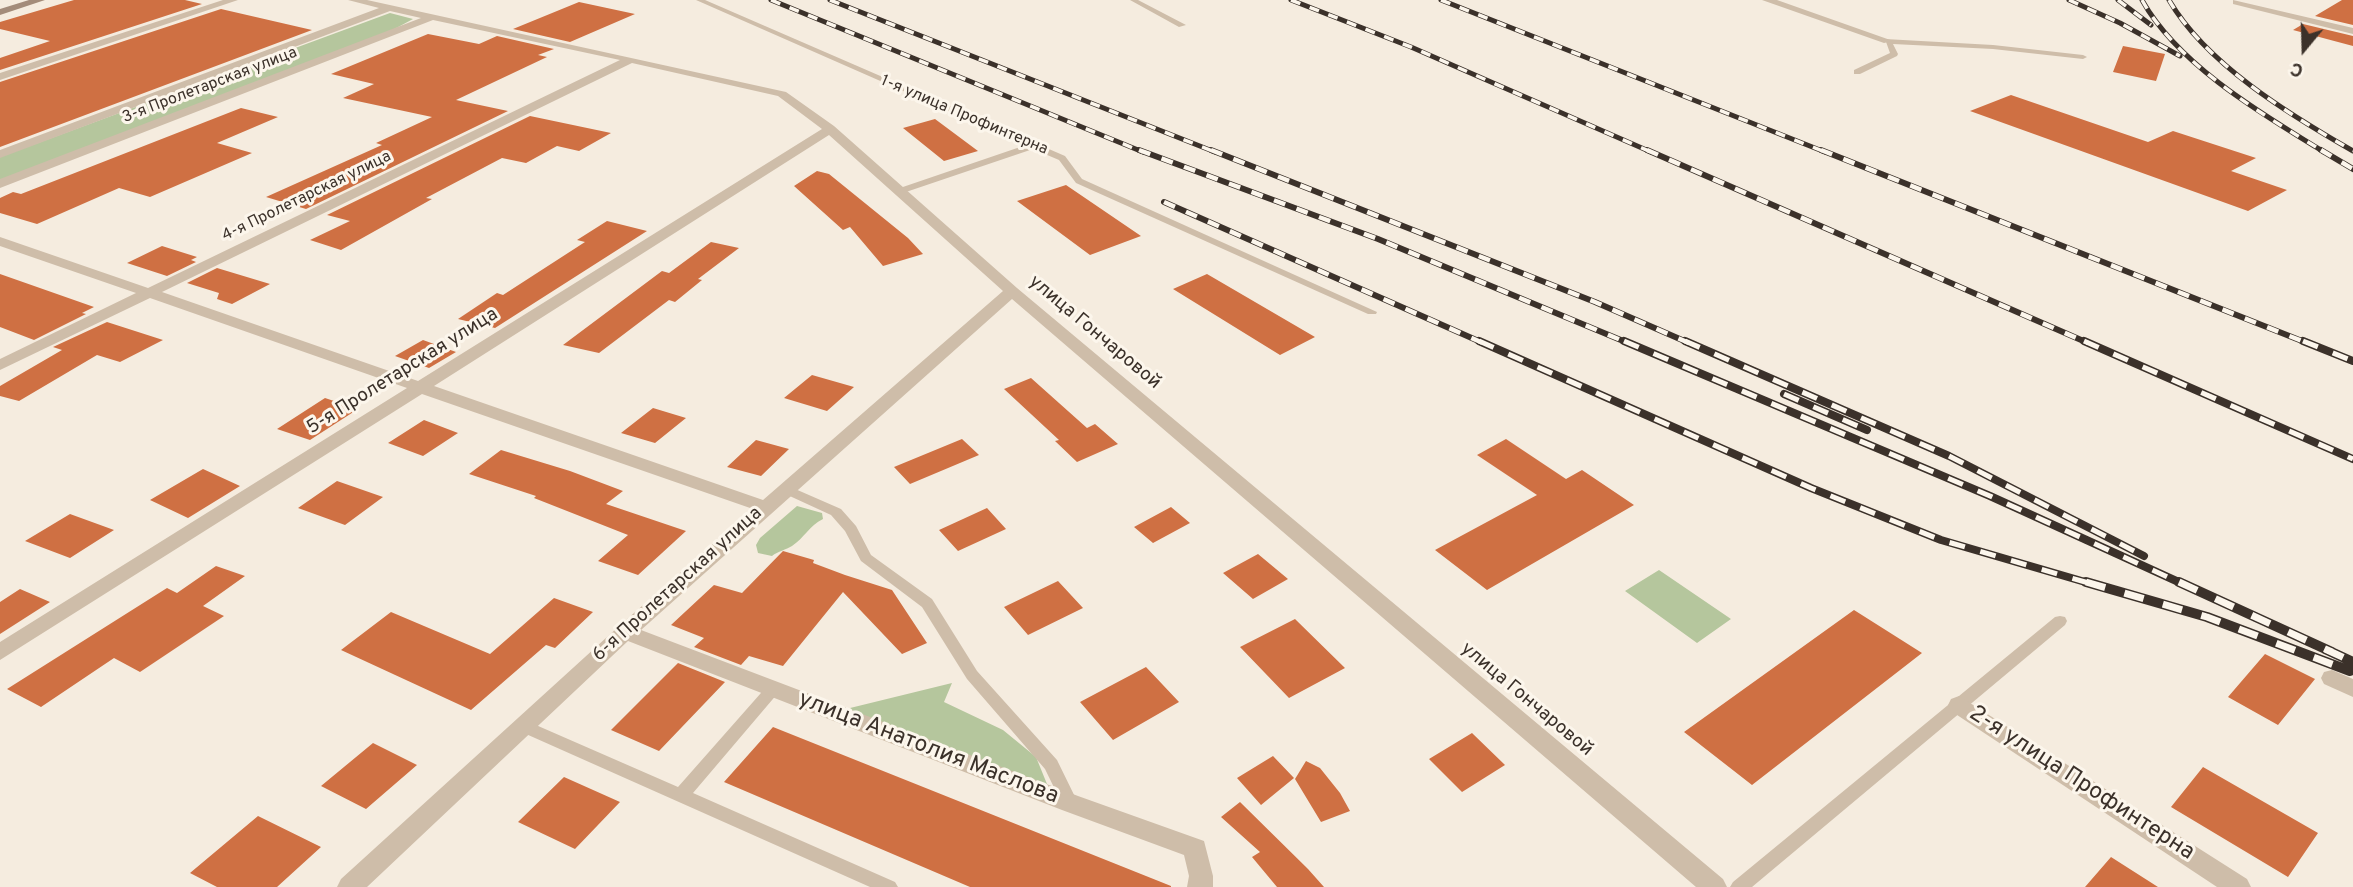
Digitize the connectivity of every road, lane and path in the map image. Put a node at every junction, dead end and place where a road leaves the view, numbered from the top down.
1 (40, 0) edge
2 (233, 0) edge
3 (353, 0) edge
4 (699, 0) edge
5 (1133, 0) edge
6 (1767, 0) edge
7 (2236, 2) dead end
8 (389, 8) junction
9 (0, 12) edge
10 (432, 16) junction
11 (1182, 25) dead end
12 (2353, 31) edge
13 (1888, 41) junction
14 (2083, 57) dead end
15 (630, 60) junction
16 (1857, 72) dead end
17 (0, 77) edge
18 (830, 129) junction
19 (1033, 146) junction
20 (0, 154) edge
21 (0, 184) edge
22 (900, 191) junction
23 (0, 241) edge
24 (1012, 290) junction
25 (150, 292) junction
26 (1372, 312) dead end
27 (0, 365) edge
28 (418, 387) junction
29 (786, 489) junction
30 (765, 507) junction
31 (2060, 621) dead end
32 (625, 632) junction
33 (0, 652) edge
34 (2332, 678) dead end
35 (773, 689) junction
36 (2353, 689) edge
37 (1959, 705) junction
38 (523, 726) junction
39 (682, 794) junction
40 (1070, 803) junction
41 (350, 887) edge
42 (889, 887) edge
43 (1200, 887) edge
44 (1714, 887) edge
45 (1739, 887) edge
46 (2238, 887) edge

1 - 9 main road
2 - 17 street
3 - 8 street, улица Гончаровой
4 - 19 lane, 1-я улица Профинтерна
5 - 11 lane
6 - 13 street
7 - 12 street
8 - 10 street, улица Гончаровой
8 - 20 street, 3-я Пролетарская улица
10 - 15 street, улица Гончаровой
10 - 21 street, 3-я Пролетарская улица
13 - 14 lane
13 - 16 lane
15 - 18 street, улица Гончаровой
15 - 25 street, 4-я Пролетарская улица
18 - 22 street, улица Гончаровой
18 - 28 street, 5-я Пролетарская улица
19 - 22 lane
19 - 26 lane, 1-я улица Профинтерна
22 - 24 street, улица Гончаровой
23 - 25 street
24 - 29 street, 6-я Пролетарская улица
24 - 44 street, улица Гончаровой
25 - 27 street, 4-я Пролетарская улица
25 - 28 street
28 - 30 street
28 - 33 street, 5-я Пролетарская улица
29 - 30 street, 6-я Пролетарская улица
29 - 40 lane
30 - 32 street, 6-я Пролетарская улица
31 - 37 lane
32 - 35 street, улица Анатолия Маслова
32 - 38 street, 6-я Пролетарская улица
34 - 36 street
35 - 39 lane
35 - 40 street, улица Анатолия Маслова
37 - 45 lane
37 - 46 street, 2-я улица Профинтерна
38 - 39 lane
38 - 41 street, 6-я Пролетарская улица
39 - 42 lane
40 - 43 street, улица Анатолия Маслова

